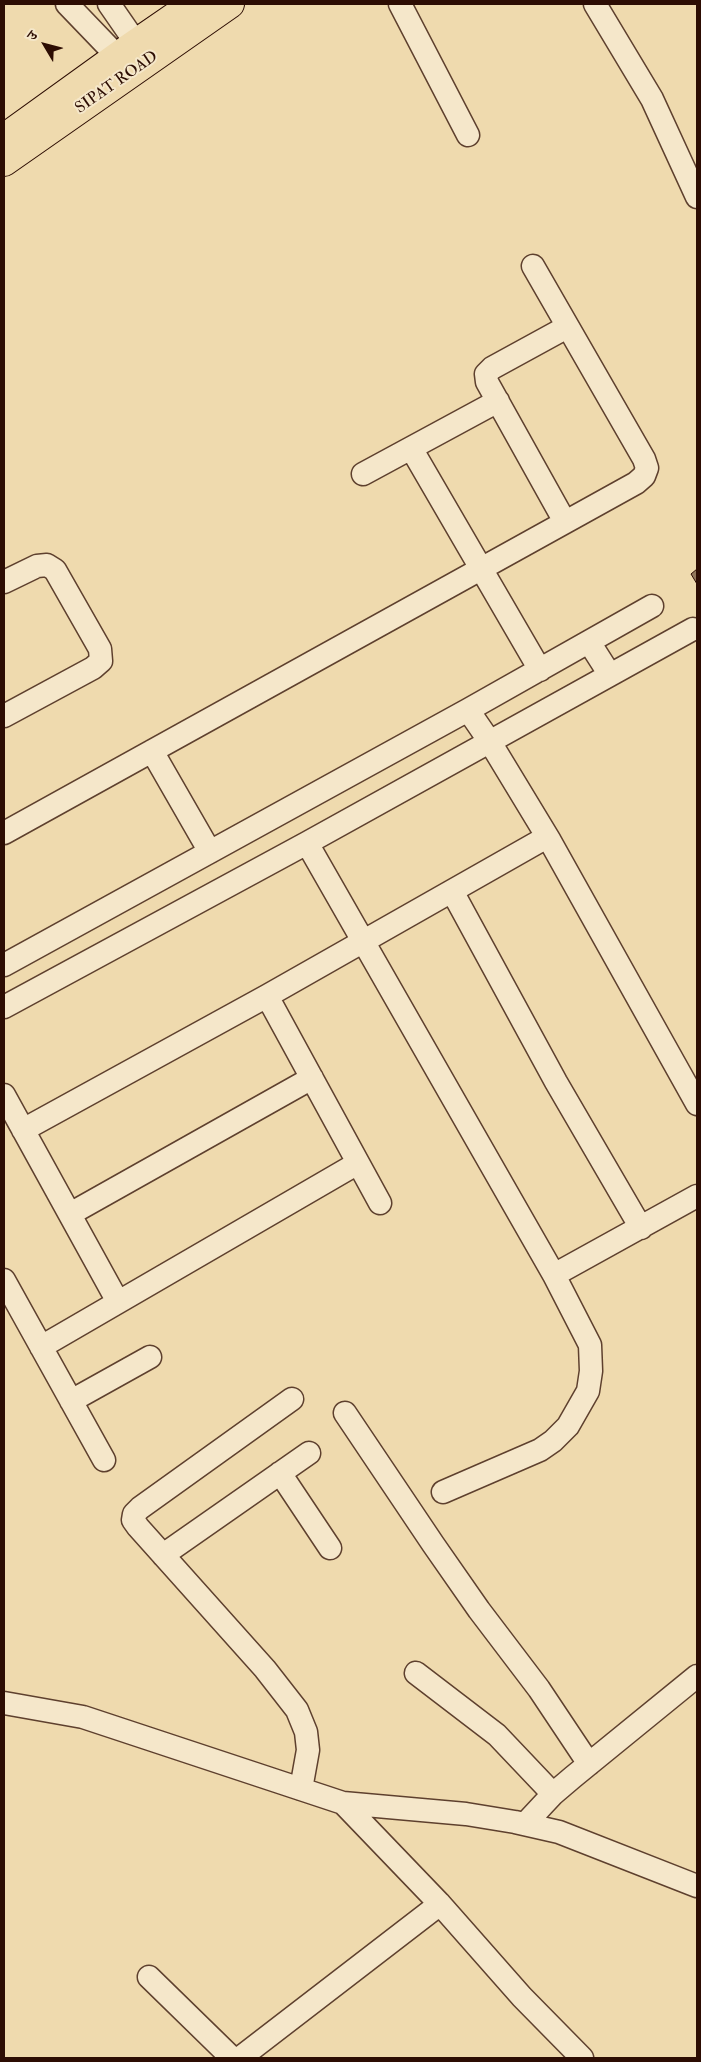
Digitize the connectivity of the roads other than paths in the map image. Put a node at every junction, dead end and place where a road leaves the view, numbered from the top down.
1 (67, 4) edge
2 (109, 4) edge
3 (194, 4) edge
4 (230, 4) edge
5 (400, 4) edge
6 (595, 4) edge
7 (127, 50) junction
8 (468, 135) dead end
9 (4, 138) edge
10 (4, 162) edge
11 (697, 197) edge
12 (533, 266) dead end
13 (567, 326) junction
14 (498, 402) junction
15 (411, 448) junction
16 (363, 474) dead end
17 (565, 522) junction
18 (481, 569) junction
19 (4, 582) edge
20 (652, 606) dead end
21 (693, 629) dead end
22 (589, 642) junction
23 (540, 670) junction
24 (610, 675) junction
25 (468, 710) junction
26 (4, 716) edge
27 (490, 742) junction
28 (152, 750) junction
29 (4, 833) edge
30 (547, 837) junction
31 (307, 843) junction
32 (210, 852) junction
33 (452, 891) junction
34 (364, 941) junction
35 (4, 965) edge
36 (266, 996) junction
37 (4, 1007) edge
38 (312, 1078) junction
39 (4, 1095) edge
40 (697, 1104) edge
41 (23, 1130) junction
42 (358, 1162) junction
43 (697, 1196) edge
44 (380, 1203) dead end
45 (70, 1214) junction
46 (641, 1228) junction
47 (554, 1276) junction
48 (4, 1280) edge
49 (118, 1302) junction
50 (41, 1347) junction
51 (150, 1357) dead end
52 (292, 1399) dead end
53 (71, 1401) junction
54 (346, 1413) dead end
55 (309, 1453) dead end
56 (104, 1460) dead end
57 (280, 1473) junction
58 (443, 1492) dead end
59 (330, 1548) dead end
60 (163, 1555) junction
61 (416, 1673) dead end
62 (697, 1676) edge
63 (4, 1703) edge
64 (589, 1764) junction
65 (301, 1789) junction
66 (553, 1794) junction
67 (343, 1803) junction
68 (525, 1824) junction
69 (697, 1886) edge
70 (440, 1904) junction
71 (149, 1977) dead end
72 (232, 2058) edge
73 (240, 2058) edge
74 (582, 2058) edge

1 - 7 street
2 - 7 street
3 - 7 highway, SIPAT ROAD
4 - 10 highway, SIPAT ROAD
5 - 8 street
6 - 11 street
7 - 9 highway, SIPAT ROAD
12 - 13 street
13 - 14 street
13 - 17 street
14 - 15 street
14 - 17 street
15 - 16 street
15 - 18 street
17 - 18 street
18 - 23 street
18 - 28 street
19 - 26 street
20 - 22 street
21 - 24 street
22 - 23 street
22 - 24 street
23 - 25 street
24 - 27 street
25 - 27 street
25 - 32 street
27 - 30 street
27 - 31 street
28 - 29 street
28 - 32 street
30 - 33 street
30 - 40 street
31 - 34 street
31 - 37 street
32 - 35 street
33 - 34 street
33 - 46 street
34 - 36 street
34 - 47 street
36 - 38 street
36 - 41 street
38 - 42 street
38 - 45 street
39 - 41 street
41 - 45 street
42 - 44 street
42 - 49 street
43 - 46 street
45 - 49 street
46 - 47 street
47 - 58 street
48 - 50 street
49 - 50 street
50 - 53 street
51 - 53 street
52 - 60 street
53 - 56 street
54 - 64 street
55 - 57 street
57 - 59 street
57 - 60 street
60 - 65 street
61 - 66 street
62 - 64 street
63 - 65 street
64 - 66 street
65 - 67 street
66 - 68 street
67 - 68 street
67 - 70 street
68 - 69 street
70 - 73 street
70 - 74 street
71 - 72 street

